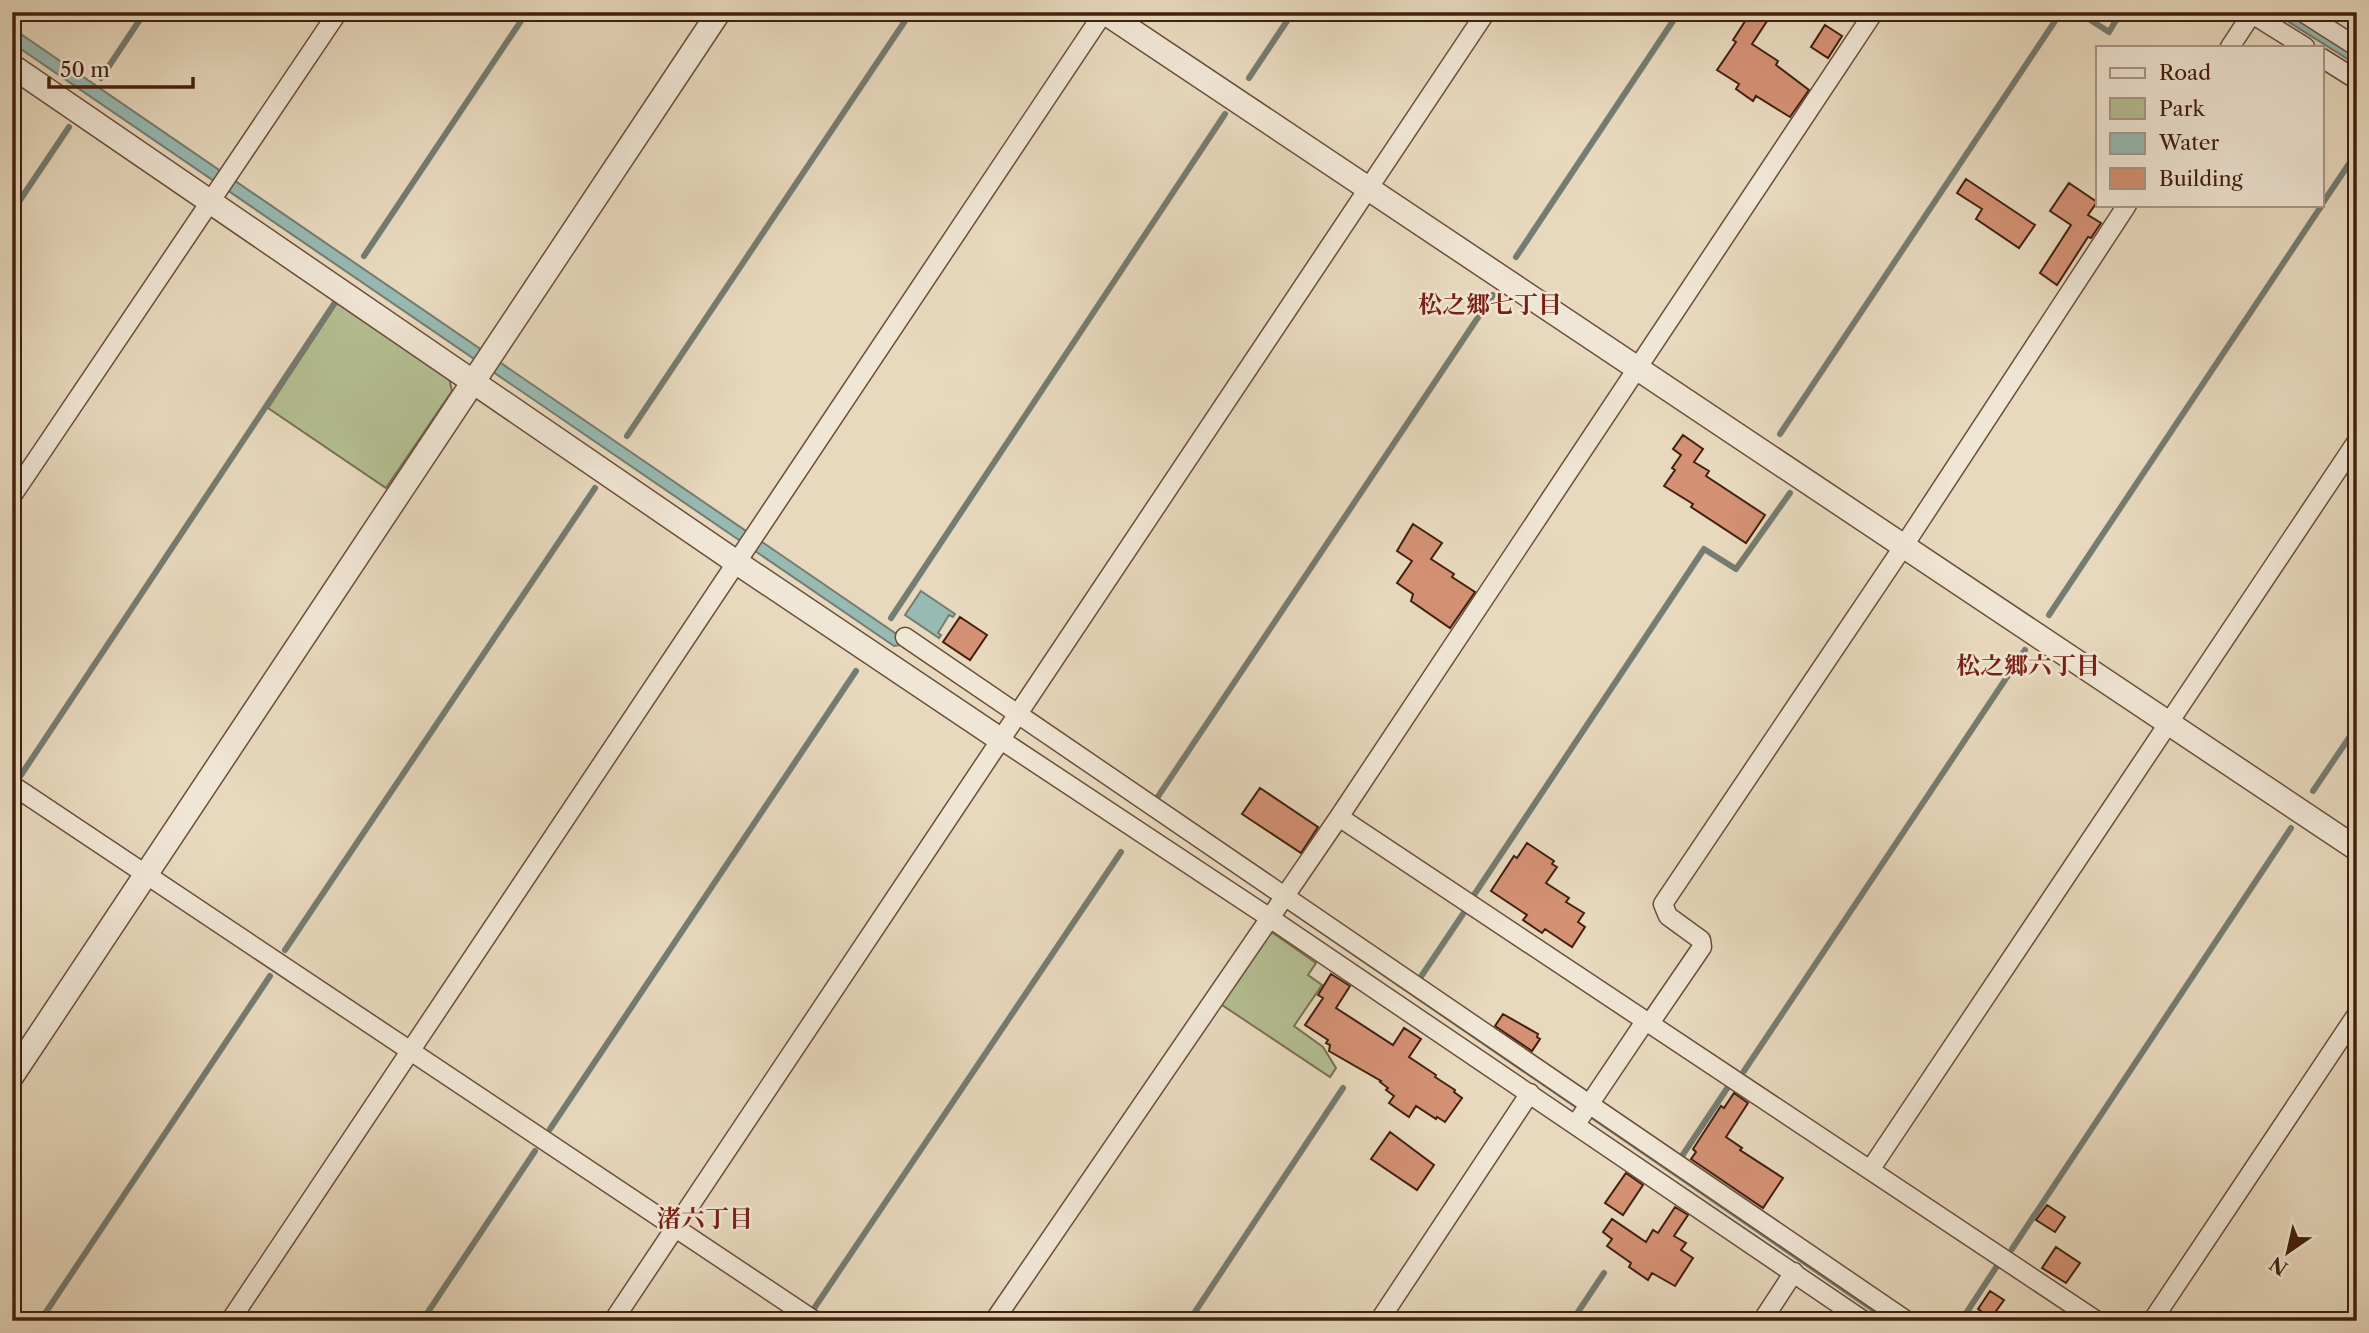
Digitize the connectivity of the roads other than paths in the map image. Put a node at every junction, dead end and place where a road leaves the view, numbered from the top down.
1 (338, 12) edge
2 (719, 12) edge
3 (1104, 12) edge
4 (1486, 12) edge
5 (1874, 12) edge
6 (2302, 12) edge
7 (2252, 13) edge
8 (2231, 46) edge
9 (2303, 46) edge
10 (2357, 47) edge
11 (2324, 59) edge
12 (12, 65) edge
13 (2357, 80) edge
14 (1369, 188) junction
15 (215, 197) junction
16 (2126, 206) edge
17 (482, 369) junction
18 (1637, 369) junction
19 (2357, 441) edge
20 (12, 496) edge
21 (1903, 547) junction
22 (740, 557) junction
23 (905, 637) dead end
24 (2169, 725) junction
25 (1009, 727) junction
26 (12, 785) edge
27 (1339, 817) junction
28 (2357, 849) edge
29 (147, 874) junction
30 (1286, 895) junction
31 (1270, 918) junction
32 (2357, 1014) edge
33 (1648, 1022) junction
34 (410, 1051) junction
35 (12, 1076) edge
36 (1530, 1093) junction
37 (1583, 1114) junction
38 (1870, 1170) junction
39 (675, 1228) junction
40 (1794, 1272) junction
41 (230, 1321) edge
42 (613, 1321) edge
43 (816, 1321) edge
44 (994, 1321) edge
45 (1379, 1321) edge
46 (1762, 1321) edge
47 (1864, 1321) edge
48 (1908, 1321) edge
49 (2097, 1321) edge
50 (2152, 1321) edge

1 - 15 street
2 - 17 street
3 - 14 street
3 - 22 street
4 - 14 street
5 - 18 street
6 - 10 street
7 - 8 street
7 - 9 street
11 - 13 street
12 - 15 street
14 - 18 street
14 - 25 street
15 - 17 street
15 - 20 street
16 - 21 street
17 - 22 street
17 - 29 street
18 - 21 street
18 - 27 street
19 - 24 street
21 - 24 street
21 - 33 street
22 - 25 street
22 - 34 street
23 - 25 street
24 - 28 street
24 - 38 street
25 - 30 street
25 - 31 street
25 - 39 street
26 - 29 street
27 - 30 street
27 - 33 street
29 - 34 street
29 - 35 street
30 - 31 street
30 - 37 street
31 - 36 street
31 - 44 street
32 - 50 street
33 - 37 street
33 - 38 street
34 - 39 street
34 - 41 street
36 - 37 street
36 - 45 street
37 - 40 street
37 - 48 street
38 - 49 street
39 - 42 street
39 - 43 street
40 - 46 street
40 - 47 street

